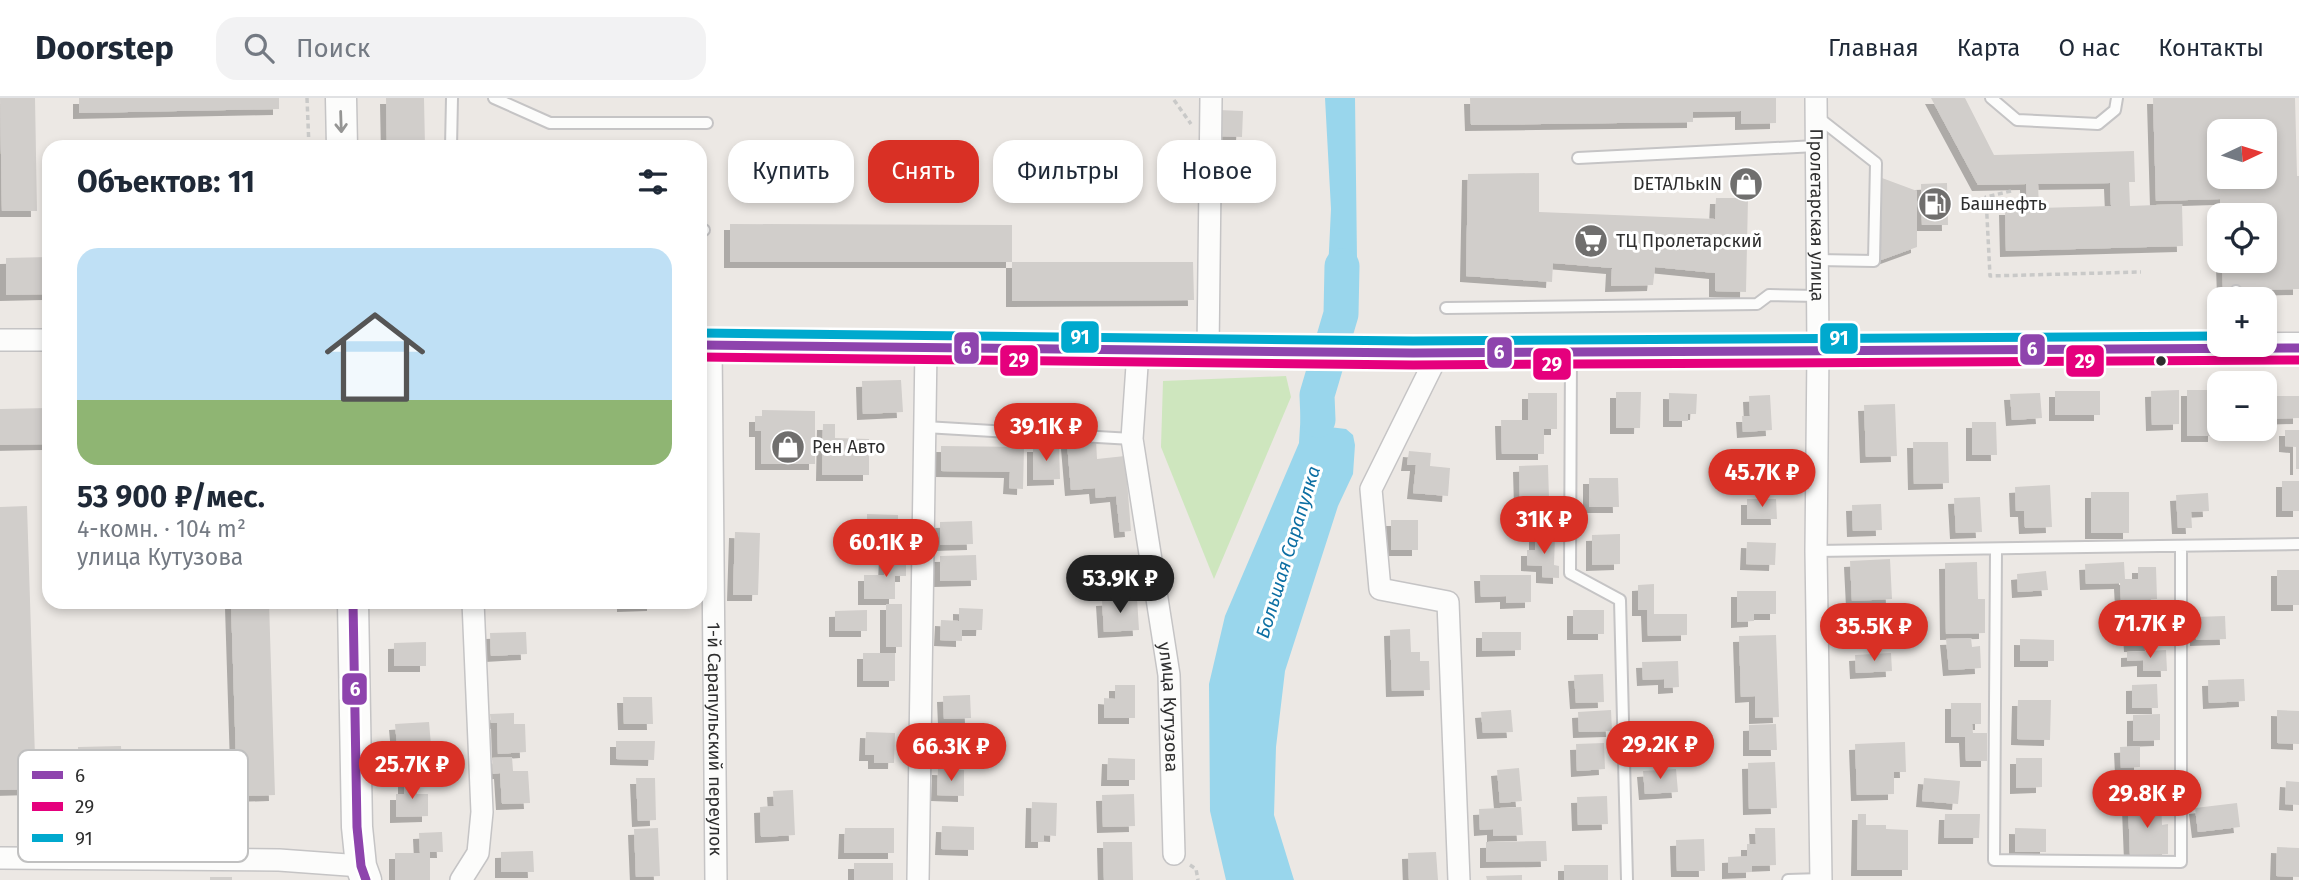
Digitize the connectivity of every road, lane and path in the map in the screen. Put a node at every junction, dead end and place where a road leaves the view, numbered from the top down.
1 (307, 98) edge
2 (341, 98) edge
3 (452, 98) edge
4 (494, 98) edge
5 (1211, 98) edge
6 (1991, 98) edge
7 (2117, 98) edge
8 (1816, 107) edge
9 (707, 122) dead end
10 (309, 140) edge
11 (342, 140) edge
12 (451, 140) edge
13 (1816, 146) junction
14 (1578, 158) dead end
15 (2011, 191) dead end
16 (1818, 260) junction
17 (2141, 272) dead end
18 (1818, 296) junction
19 (1446, 308) dead end
20 (42, 340) edge
21 (0, 341) edge
22 (707, 345) edge
23 (2207, 347) edge
24 (926, 348) junction
25 (2277, 348) edge
26 (2299, 348) edge
27 (1138, 351) junction
28 (1209, 351) junction
29 (1818, 351) junction
30 (1426, 352) junction
31 (1571, 352) junction
32 (925, 427) junction
33 (1132, 439) junction
34 (707, 442) edge
35 (2299, 544) edge
36 (2181, 546) junction
37 (1996, 550) junction
38 (1816, 551) junction
39 (353, 609) edge
40 (472, 609) edge
41 (1174, 854) dead end
42 (0, 858) edge
43 (18, 858) edge
44 (248, 860) edge
45 (364, 873) edge
46 (1821, 879) edge
47 (461, 880) edge
48 (716, 880) edge
49 (918, 880) edge
50 (1459, 880) edge
51 (1627, 880) edge
52 (1788, 880) edge

1 - 10 path
2 -> 11 main road
3 - 12 lane
4 - 9 lane
5 - 28 street
6 - 7 lane
8 - 13 street, Пролетарская улица
8 - 16 lane
13 - 14 lane
13 - 16 street, Пролетарская улица
15 - 17 path
16 - 18 street, Пролетарская улица
18 - 19 lane
18 - 29 street, Пролетарская улица
20 - 21 street
22 - 24 main road
23 - 29 main road
24 - 27 main road
24 - 32 street
25 - 26 main road
27 - 28 main road
27 - 33 street, улица Кутузова
28 - 30 main road
29 - 31 main road
29 - 38 street, Пролетарская улица
30 - 31 main road
30 - 50 street
31 - 51 lane
32 - 33 lane
32 - 49 street
33 - 41 street, улица Кутузова
34 - 48 street, 1-й Сарапульский переулок
35 - 36 lane
36 - 37 lane
36 - 37 lane
37 - 38 lane
38 - 46 street, Пролетарская улица
39 - 45 main road
40 - 47 street
42 - 43 street
44 - 45 street
46 - 52 lane

